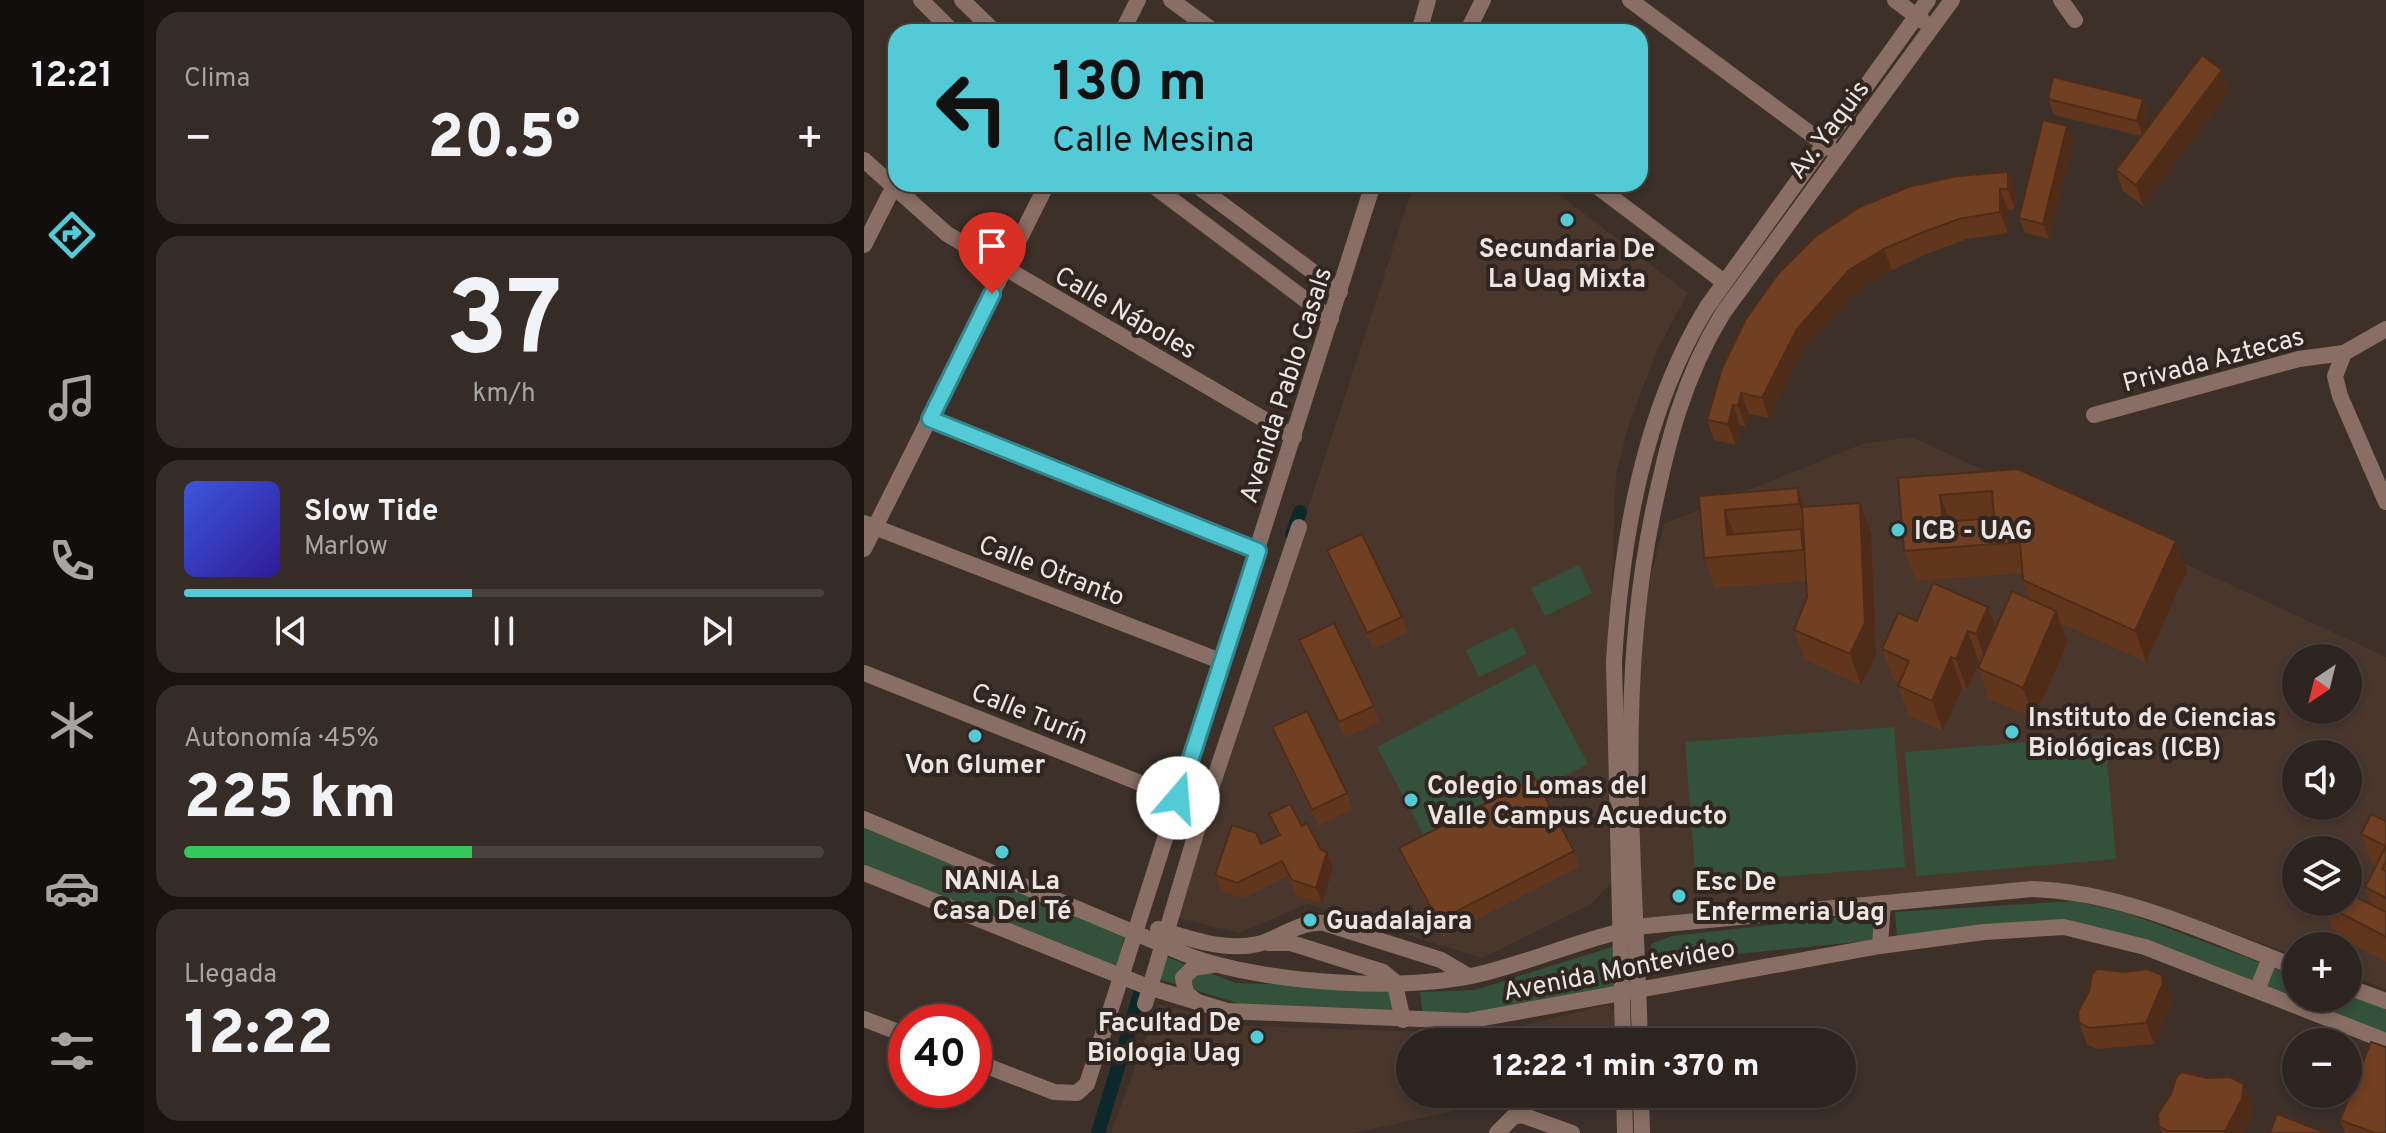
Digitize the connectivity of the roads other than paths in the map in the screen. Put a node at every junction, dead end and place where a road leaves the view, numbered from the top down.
1 (921, 0) edge
2 (962, 0) edge
3 (1138, 0) edge
4 (1171, 0) edge
5 (1428, 0) edge
6 (1483, 0) edge
7 (1630, 0) edge
8 (1895, 0) edge
9 (1928, 0) edge
10 (1952, 0) edge
11 (2061, 0) edge
12 (1916, 16) junction
13 (2075, 20) dead end
14 (945, 24) edge
15 (987, 24) edge
16 (1126, 24) edge
17 (1204, 24) edge
18 (1421, 24) edge
19 (1471, 24) edge
20 (1932, 27) junction
21 (1822, 143) junction
22 (1839, 155) junction
23 (864, 160) edge
24 (888, 183) edge
25 (891, 192) edge
26 (898, 192) edge
27 (1043, 192) edge
28 (1162, 192) edge
29 (1206, 192) edge
30 (1373, 192) edge
31 (1605, 192) edge
32 (864, 245) edge
33 (1005, 269) junction
34 (1724, 282) junction
35 (1340, 292) junction
36 (1331, 319) junction
37 (2386, 329) edge
38 (2344, 353) junction
39 (2094, 415) dead end
40 (930, 419) junction
41 (1294, 437) junction
42 (2381, 478) edge
43 (2386, 502) edge
44 (870, 525) edge
45 (1299, 527) dead end
46 (864, 549) edge
47 (1258, 551) junction
48 (1618, 600) junction
49 (1635, 603) junction
50 (1223, 662) junction
51 (864, 673) edge
52 (1178, 798) junction
53 (864, 819) edge
54 (864, 873) edge
55 (1883, 903) junction
56 (1626, 930) junction
57 (1133, 931) junction
58 (1164, 938) junction
59 (1258, 944) junction
60 (1880, 946) junction
61 (2270, 958) junction
62 (2282, 962) edge
63 (1214, 965) junction
64 (1122, 975) junction
65 (1468, 976) junction
66 (1394, 981) junction
67 (2257, 990) junction
68 (2362, 992) edge
69 (1630, 993) junction
70 (1147, 996) junction
71 (2386, 1001) edge
72 (1203, 1006) junction
73 (864, 1019) edge
74 (1403, 1020) junction
75 (888, 1028) edge
76 (1625, 1028) edge
77 (1637, 1028) edge
78 (2386, 1041) edge
79 (992, 1068) edge
80 (1631, 1108) edge
81 (1635, 1108) edge
82 (1633, 1112) junction
83 (1497, 1133) edge
84 (1572, 1133) edge
85 (1625, 1133) edge
86 (1642, 1133) edge

1 - 14 street
2 - 15 street
3 - 16 street
4 - 17 street
5 - 18 street
6 - 19 street
7 - 21 street
8 - 12 street
9 - 12 street, Av. Yaquis
10 - 20 street, Av. Yaquis
11 - 13 street
12 - 20 street
12 - 21 street, Av. Yaquis
20 - 22 street, Av. Yaquis
21 - 22 street
21 - 34 street, Av. Yaquis
22 - 49 street, Av. Yaquis
23 - 24 street, Calle Nápoles
25 - 32 street
26 - 33 street, Calle Nápoles
27 - 33 street
28 - 36 street
29 - 35 street
30 - 35 street, Avenida Pablo Casals
31 - 34 street
33 - 40 street
33 - 41 street, Calle Nápoles
34 - 48 street, Av. Yaquis
35 - 36 street, Avenida Pablo Casals
36 - 41 street, Avenida Pablo Casals
37 - 38 street
38 - 39 street, Privada Aztecas
38 - 42 street
40 - 44 street
40 - 47 street
41 - 47 street, Avenida Pablo Casals
42 - 43 street
44 - 46 street
44 - 50 street, Calle Otranto
45 - 58 street
47 - 50 street, Avenida Pablo Casals
48 - 49 street
48 - 56 street, Av. Yaquis
49 - 56 street, Av. Yaquis
50 - 52 street, Avenida Pablo Casals
51 - 52 street, Calle Turín
52 - 57 street, Avenida Pablo Casals
53 - 57 street
54 - 64 street, Avenida Montevideo
55 - 56 street, Avenida Montevideo
55 - 60 street
55 - 61 street, Avenida Montevideo
56 - 65 street, Avenida Montevideo
56 - 69 street
57 - 58 street
57 - 64 street, Avenida Pablo Casals
58 - 59 street
58 - 63 street, Avenida Montevideo
58 - 70 street
59 - 65 street
59 - 66 street
60 - 67 street, Avenida Montevideo
60 - 69 street, Avenida Montevideo
61 - 62 street, Avenida Montevideo
61 - 67 street
63 - 66 street, Avenida Montevideo
63 - 72 street
64 - 70 street, Avenida Montevideo
64 - 79 street, Avenida Pablo Casals
65 - 66 street, Avenida Montevideo
66 - 74 street
67 - 78 street, Avenida Montevideo
68 - 71 street
69 - 74 street, Avenida Montevideo
69 - 76 street
69 - 77 street
70 - 72 street, Avenida Montevideo
72 - 74 street, Avenida Montevideo
73 - 75 street
80 - 82 street
81 - 82 street
82 - 85 street
82 - 86 street
83 - 84 street

